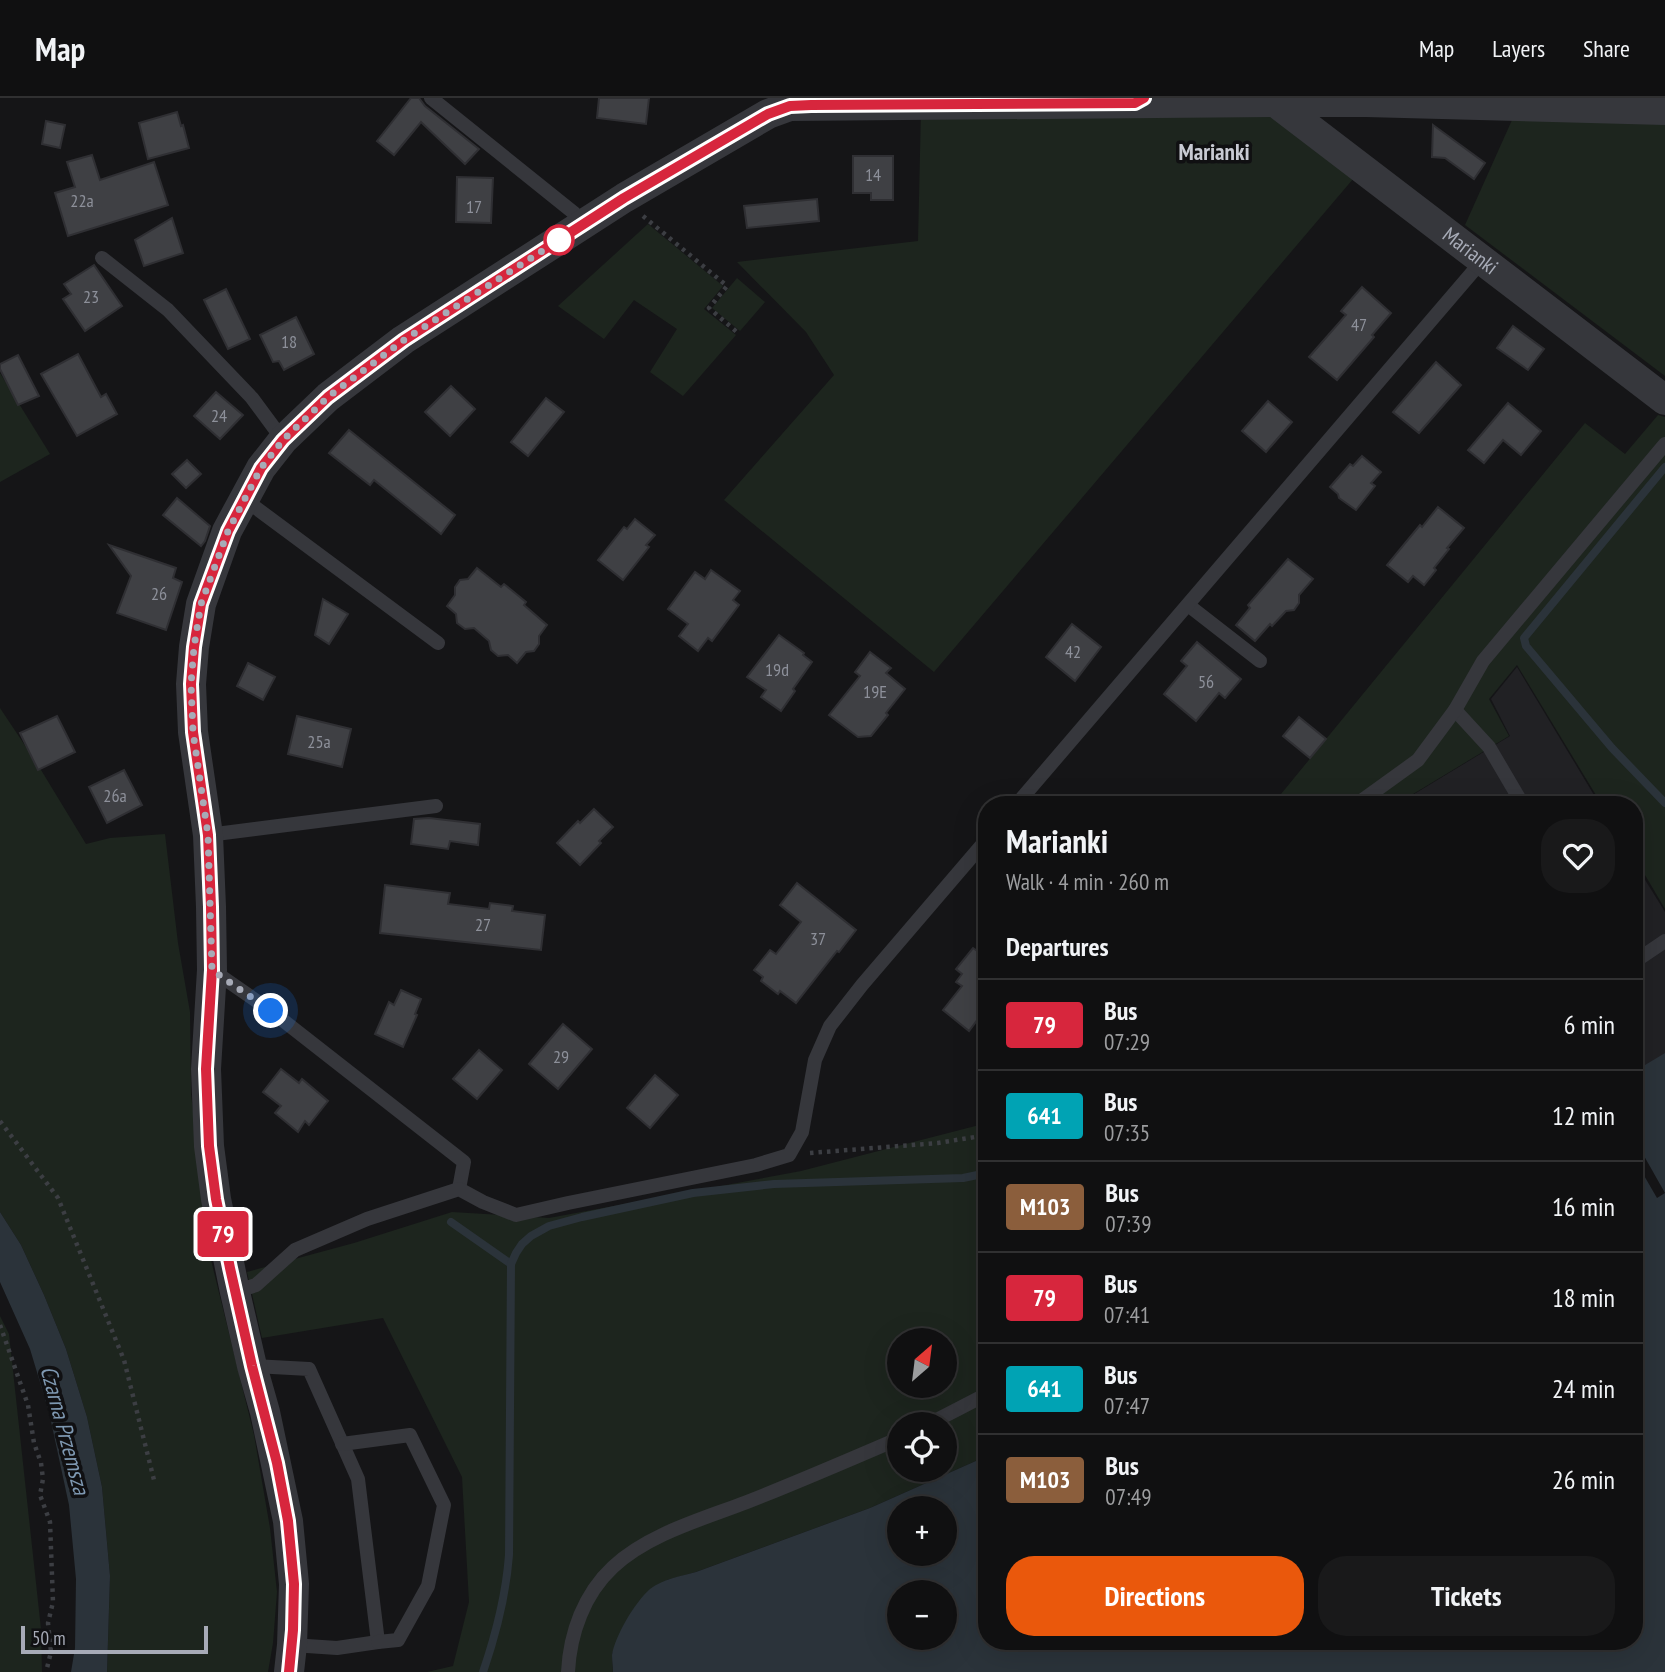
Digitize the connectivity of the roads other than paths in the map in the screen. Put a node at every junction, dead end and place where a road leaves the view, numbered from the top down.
1 (431, 98) edge
2 (1139, 100) edge
3 (1272, 100) edge
4 (1365, 100) edge
5 (1665, 110) edge
6 (582, 226) junction
7 (102, 258) dead end
8 (1482, 261) junction
9 (1665, 400) edge
10 (283, 440) junction
11 (1665, 444) edge
12 (244, 499) junction
13 (1188, 604) junction
14 (438, 643) dead end
15 (1260, 661) dead end
16 (1455, 710) junction
17 (1024, 796) edge
18 (1368, 796) edge
19 (1518, 796) edge
20 (436, 806) dead end
21 (208, 835) junction
22 (978, 849) edge
23 (1665, 941) edge
24 (1643, 956) edge
25 (212, 970) junction
26 (459, 1189) junction
27 (235, 1292) junction
28 (252, 1366) junction
29 (978, 1399) edge
30 (952, 1412) edge
31 (342, 1444) junction
32 (887, 1444) edge
33 (378, 1643) junction
34 (290, 1658) edge
35 (568, 1672) edge

1 - 6 lane
2 - 3 street
2 - 6 street
3 - 4 street
3 - 8 street, Marianki
4 - 5 street
6 - 10 street
7 - 10 lane
8 - 9 street, Marianki
8 - 13 lane
10 - 12 street
11 - 16 lane
12 - 14 lane
12 - 21 street
13 - 15 lane
13 - 17 lane
16 - 18 lane
16 - 19 lane
20 - 21 lane
21 - 25 street
22 - 26 lane
23 - 24 lane
25 - 26 lane
25 - 27 street
26 - 27 lane
27 - 28 street
28 - 31 lane
28 - 34 street
29 - 30 lane
31 - 33 lane
31 - 33 lane
32 - 35 lane
33 - 34 lane

